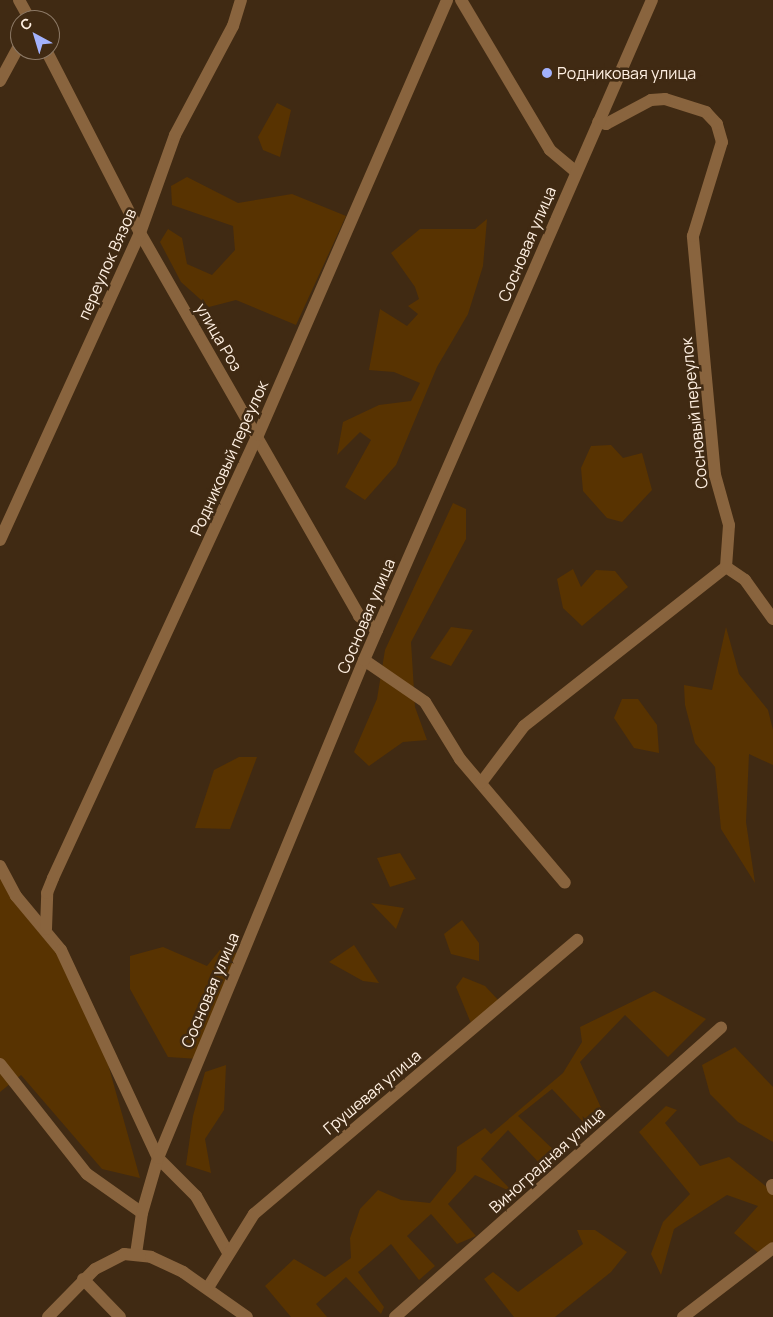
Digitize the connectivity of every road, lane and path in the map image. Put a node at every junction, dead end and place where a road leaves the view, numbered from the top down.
1 (241, 0) edge
2 (447, 0) edge
3 (461, 0) edge
4 (652, 0) edge
5 (11, 60) edge
6 (51, 60) edge
7 (0, 81) edge
8 (598, 122) junction
9 (576, 172) junction
10 (140, 233) junction
11 (258, 435) junction
12 (0, 540) edge
13 (726, 567) junction
14 (773, 619) edge
15 (378, 630) junction
16 (364, 660) junction
17 (481, 783) junction
18 (0, 866) edge
19 (565, 883) dead end
20 (46, 929) junction
21 (577, 940) dead end
22 (721, 1028) dead end
23 (0, 1064) edge
24 (158, 1158) junction
25 (142, 1213) junction
26 (773, 1248) edge
27 (227, 1251) junction
28 (136, 1254) junction
29 (83, 1279) junction
30 (209, 1286) junction
31 (48, 1317) edge
32 (120, 1317) edge
33 (247, 1317) edge
34 (395, 1317) edge
35 (683, 1317) edge

1 - 10 street, переулок Вязов
2 - 11 street, Родниковый переулок
3 - 9 street
4 - 8 street, Сосновая улица
5 - 7 street
6 - 10 street, улица Роз
8 - 9 street, Сосновая улица
8 - 13 street, Сосновый переулок
9 - 15 street, Сосновая улица
10 - 11 street, улица Роз
10 - 12 street, переулок Вязов
11 - 15 street, улица Роз
11 - 20 street, Родниковый переулок
13 - 14 street
13 - 17 street
15 - 16 street, Сосновая улица
16 - 17 street
16 - 24 street, Сосновая улица
17 - 19 street
18 - 20 street
20 - 24 street
21 - 27 street, Грушевая улица
22 - 34 street, Виноградная улица
23 - 25 street
24 - 25 street, Сосновая улица
24 - 27 street
25 - 28 street, Сосновая улица
26 - 35 street
27 - 30 street, Грушевая улица
28 - 29 street
28 - 30 street
29 - 31 street
29 - 32 street
30 - 33 street

